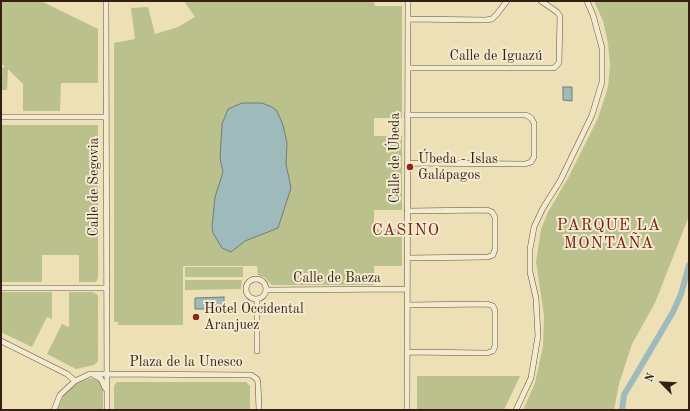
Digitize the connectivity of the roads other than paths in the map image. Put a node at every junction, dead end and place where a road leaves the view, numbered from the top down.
1 (106, 1) edge
2 (408, 1) edge
3 (507, 1) edge
4 (541, 1) edge
5 (587, 1) edge
6 (408, 19) junction
7 (408, 68) junction
8 (407, 115) junction
9 (1, 117) edge
10 (106, 117) junction
11 (407, 163) junction
12 (407, 211) junction
13 (407, 258) junction
14 (1, 288) edge
15 (106, 288) junction
16 (407, 289) junction
17 (266, 290) junction
18 (257, 300) junction
19 (407, 306) junction
20 (1, 341) edge
21 (257, 351) dead end
22 (408, 352) junction
23 (94, 374) junction
24 (107, 374) junction
25 (75, 380) junction
26 (107, 398) junction
27 (54, 410) edge
28 (107, 410) edge
29 (259, 410) edge
30 (408, 410) edge
31 (516, 410) edge

1 - 10 street, Calle de Segovia
2 - 6 street, Calle de Úbeda
3 - 6 street
4 - 7 street, Calle de Iguazú
5 - 31 street
6 - 7 street, Calle de Úbeda
7 - 8 street, Calle de Úbeda
8 - 11 street, Calle de Úbeda
8 - 11 street
9 - 10 street
10 - 15 street, Calle de Segovia
11 - 12 street, Calle de Úbeda
12 - 13 street, Calle de Úbeda
12 - 13 street
13 - 16 street, Calle de Úbeda
14 - 15 street
15 - 24 street, Calle de Segovia
16 - 17 street, Calle de Baeza
16 - 19 street, Calle de Úbeda
17 - 18 street
17 - 18 street
18 - 21 street
19 - 22 street, Calle de Úbeda
19 - 22 street
20 - 25 street
22 - 30 street, Calle de Úbeda
23 - 24 street, Plaza de la Unesco
23 - 25 street, Plaza de la Unesco
23 - 26 street
24 - 26 street
24 - 29 street, Plaza de la Unesco
25 - 27 street, Plaza de la Unesco
26 - 28 street

